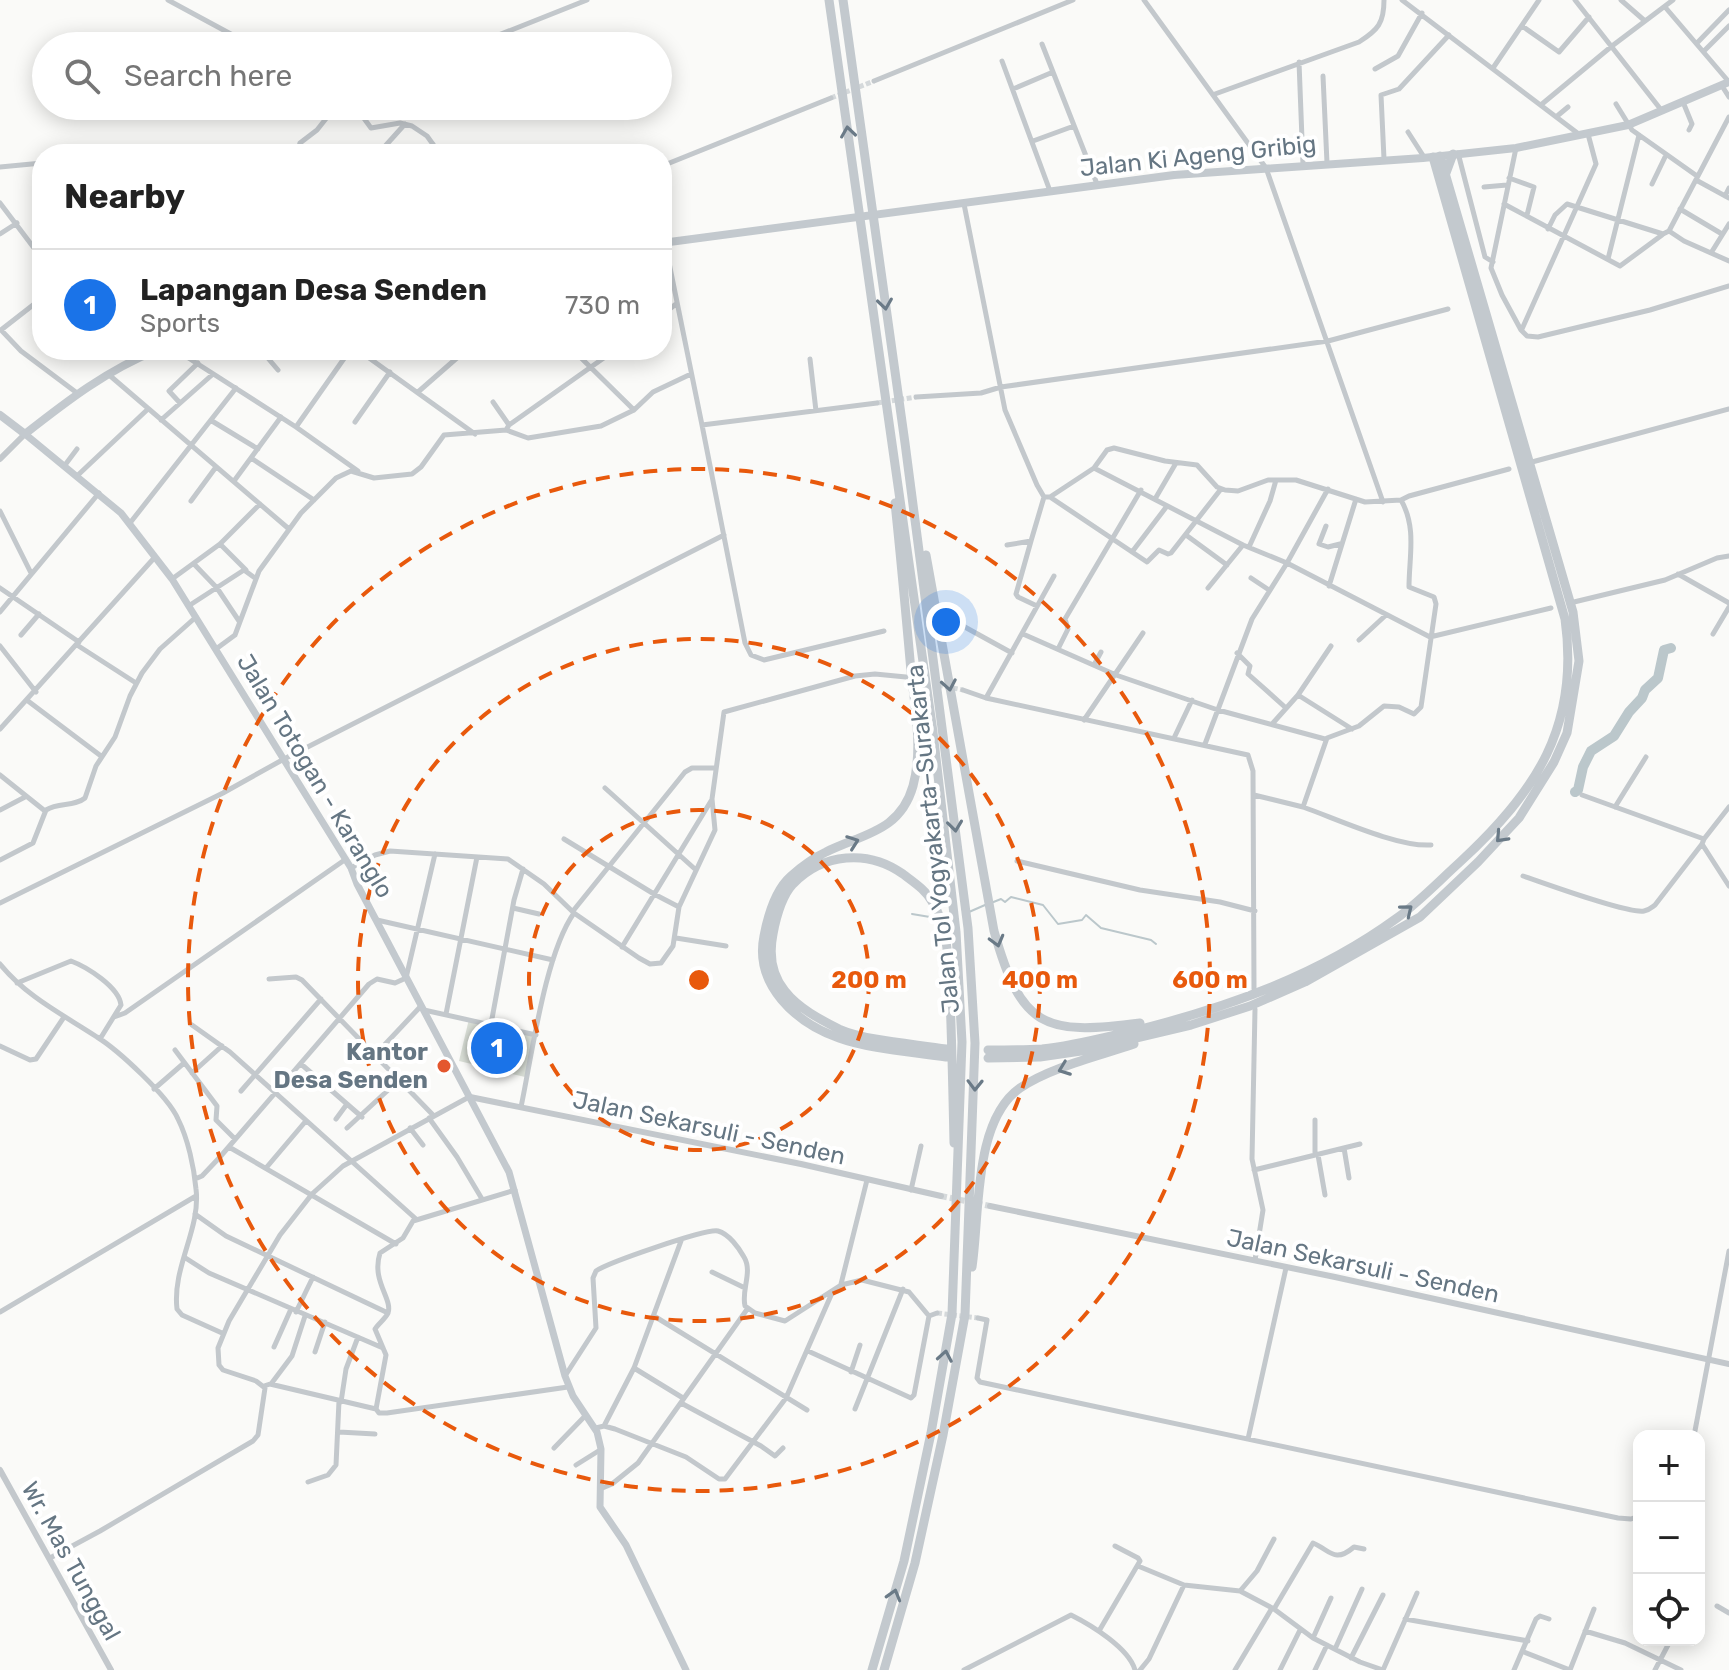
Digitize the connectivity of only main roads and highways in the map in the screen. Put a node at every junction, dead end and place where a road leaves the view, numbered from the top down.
1 (829, 0) edge
2 (843, 0) edge
3 (1727, 83) edge
4 (1455, 153) junction
5 (1432, 157) junction
6 (1441, 173) junction
7 (672, 242) edge
8 (130, 360) edge
9 (882, 361) junction
10 (0, 415) edge
11 (25, 434) junction
12 (905, 443) junction
13 (1189, 1021) junction
14 (988, 1054) dead end
15 (957, 1231) junction
16 (965, 1315) junction
17 (686, 1670) edge
18 (872, 1670) edge
19 (884, 1670) edge

9 -> 1 highway, Jalan Tol Yogyakarta–Surakarta
2 -> 12 highway, Jalan Tol Yogyakarta–Surakarta
3 - 4 main road, Jalan Ki Ageng Gribig
4 - 5 main road, Jalan Ki Ageng Gribig
4 - 6 highway
5 - 6 highway
5 - 7 main road, Jalan Ki Ageng Gribig
6 - 13 highway
8 - 11 main road
9 - 15 highway, Jalan Tol Yogyakarta–Surakarta
15 -> 9 highway
10 - 11 main road
11 - 17 main road, Jalan Totogan - Karanglo
12 -> 13 highway
12 -> 16 highway, Jalan Tol Yogyakarta–Surakarta
13 - 14 highway
13 -> 16 highway
18 -> 15 highway, Jalan Tol Yogyakarta–Surakarta
16 - 19 highway, Jalan Tol Yogyakarta–Surakarta

